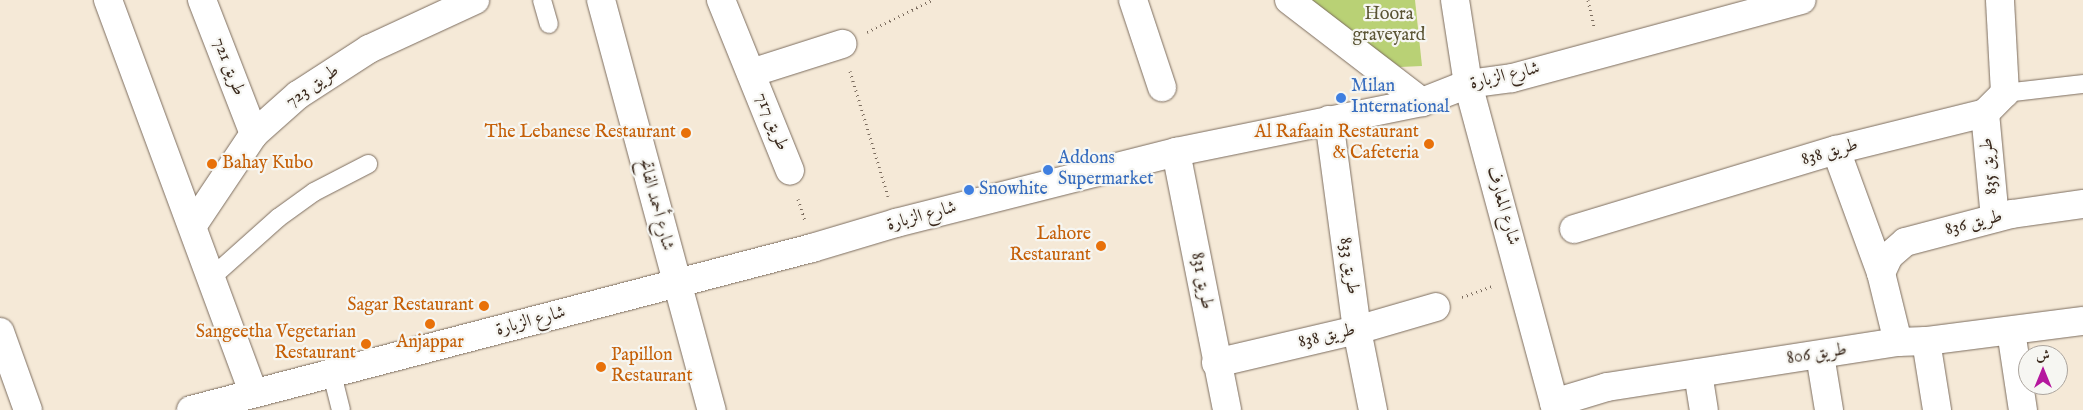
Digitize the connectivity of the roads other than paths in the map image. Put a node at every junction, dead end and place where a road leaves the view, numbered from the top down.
1 (108, 0) edge
2 (202, 0) edge
3 (475, 0) edge
4 (542, 0) edge
5 (601, 0) edge
6 (722, 0) edge
7 (1133, 0) edge
8 (1289, 0) edge
9 (1455, 0) edge
10 (1802, 0) edge
11 (2000, 0) edge
12 (549, 24) dead end
13 (842, 44) road end
14 (751, 73) junction
15 (1468, 84) junction
16 (2083, 84) edge
17 (1162, 87) dead end
18 (2005, 93) junction
19 (1422, 102) junction
20 (1986, 113) junction
21 (1329, 120) junction
22 (254, 134) junction
23 (1836, 150) junction
24 (1176, 152) junction
25 (368, 164) dead end
26 (790, 171) road end
27 (2083, 204) edge
28 (1995, 218) junction
29 (193, 224) junction
30 (1574, 229) dead end
31 (1881, 273) junction
32 (212, 277) junction
33 (676, 284) junction
34 (1436, 307) road end
35 (2083, 324) edge
36 (1357, 330) junction
37 (2011, 331) junction
38 (0, 332) edge
39 (1926, 341) junction
40 (1898, 342) junction
41 (1820, 354) junction
42 (1216, 363) junction
43 (1698, 373) junction
44 (332, 374) junction
45 (253, 393) junction
46 (1555, 406) edge
47 (28, 410) edge
48 (190, 410) edge
49 (341, 410) edge
50 (712, 410) edge
51 (1227, 410) edge
52 (1374, 410) edge
53 (1704, 410) edge
54 (1829, 410) edge
55 (1937, 410) edge
56 (2023, 410) edge

1 - 29 street
2 - 22 street, طريق 721
3 - 22 street, طريق 723
4 - 12 lane
5 - 33 street, شارع أحمد الفاتح
6 - 14 street, طريق 717
7 - 17 street
8 - 19 street
9 - 15 street, شارع المعارف
10 - 15 street, شارع الزبارة
11 - 18 street
13 - 14 street, طريق 717
14 - 26 street, طريق 717
15 - 19 street, شارع الزبارة
15 - 46 street, شارع المعارف
16 - 18 lane
18 - 20 street
19 - 21 street, شارع الزبارة
20 - 23 street, طريق 838
20 - 28 street, طريق 835
21 - 24 street, شارع الزبارة
21 - 36 street, طريق 833
22 - 29 street, طريق 723
23 - 30 street, طريق 838
23 - 31 street
24 - 33 street, شارع الزبارة
24 - 42 street, طريق 831
25 - 32 lane
27 - 28 street, طريق 836
28 - 31 street, طريق 836
29 - 32 street
31 - 40 street
32 - 45 street
33 - 44 street, شارع الزبارة
33 - 50 street, شارع أحمد الفاتح
34 - 36 street, طريق 838
35 - 37 street, طريق 806
36 - 42 street, طريق 838
36 - 52 street, طريق 833
37 - 39 street, طريق 806
37 - 56 street
38 - 47 street
39 - 40 street, طريق 806
39 - 55 street
40 - 41 street, طريق 806
41 - 43 street, طريق 806
41 - 54 street
42 - 51 street, طريق 831
43 - 46 street, طريق 806
43 - 53 street
44 - 45 street, شارع الزبارة
44 - 49 lane
45 - 48 street, شارع الزبارة

